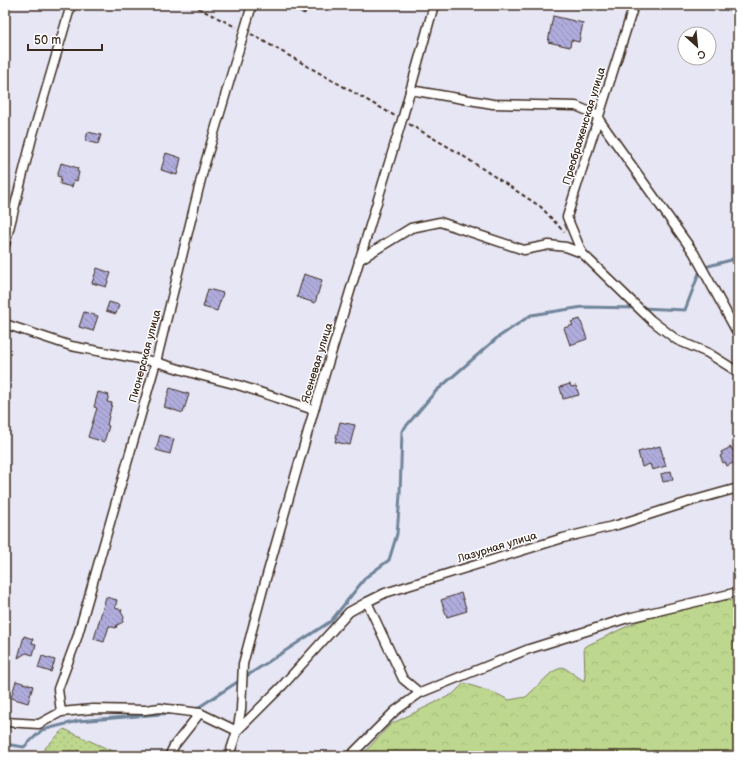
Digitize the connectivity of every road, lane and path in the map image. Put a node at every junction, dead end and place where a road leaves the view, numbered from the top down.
1 (71, 5) edge
2 (252, 5) edge
3 (434, 5) edge
4 (634, 5) edge
5 (410, 90) junction
6 (598, 119) junction
7 (5, 245) edge
8 (582, 253) junction
9 (359, 260) junction
10 (5, 324) edge
11 (738, 334) edge
12 (156, 362) junction
13 (738, 372) edge
14 (314, 410) junction
15 (738, 488) edge
16 (738, 592) edge
17 (367, 602) junction
18 (420, 693) junction
19 (61, 712) junction
20 (200, 713) junction
21 (5, 722) edge
22 (238, 731) junction
23 (169, 756) edge
24 (229, 756) edge
25 (350, 756) edge

1 - 7 street
2 - 12 street, Пионерская улица
3 - 5 street, Ясеневая улица
4 - 6 street, Преображенская улица
5 - 6 street
5 - 9 street, Ясеневая улица
6 - 8 street, Преображенская улица
6 - 11 street
8 - 9 street
8 - 13 street
9 - 14 street, Ясеневая улица
10 - 12 street
12 - 14 street
12 - 19 street, Пионерская улица
14 - 22 street, Ясеневая улица
15 - 17 street, Лазурная улица
16 - 18 street
17 - 18 street
17 - 22 street, Лазурная улица
18 - 25 street
19 - 20 street
19 - 21 street
20 - 22 street
20 - 23 street
22 - 24 street

